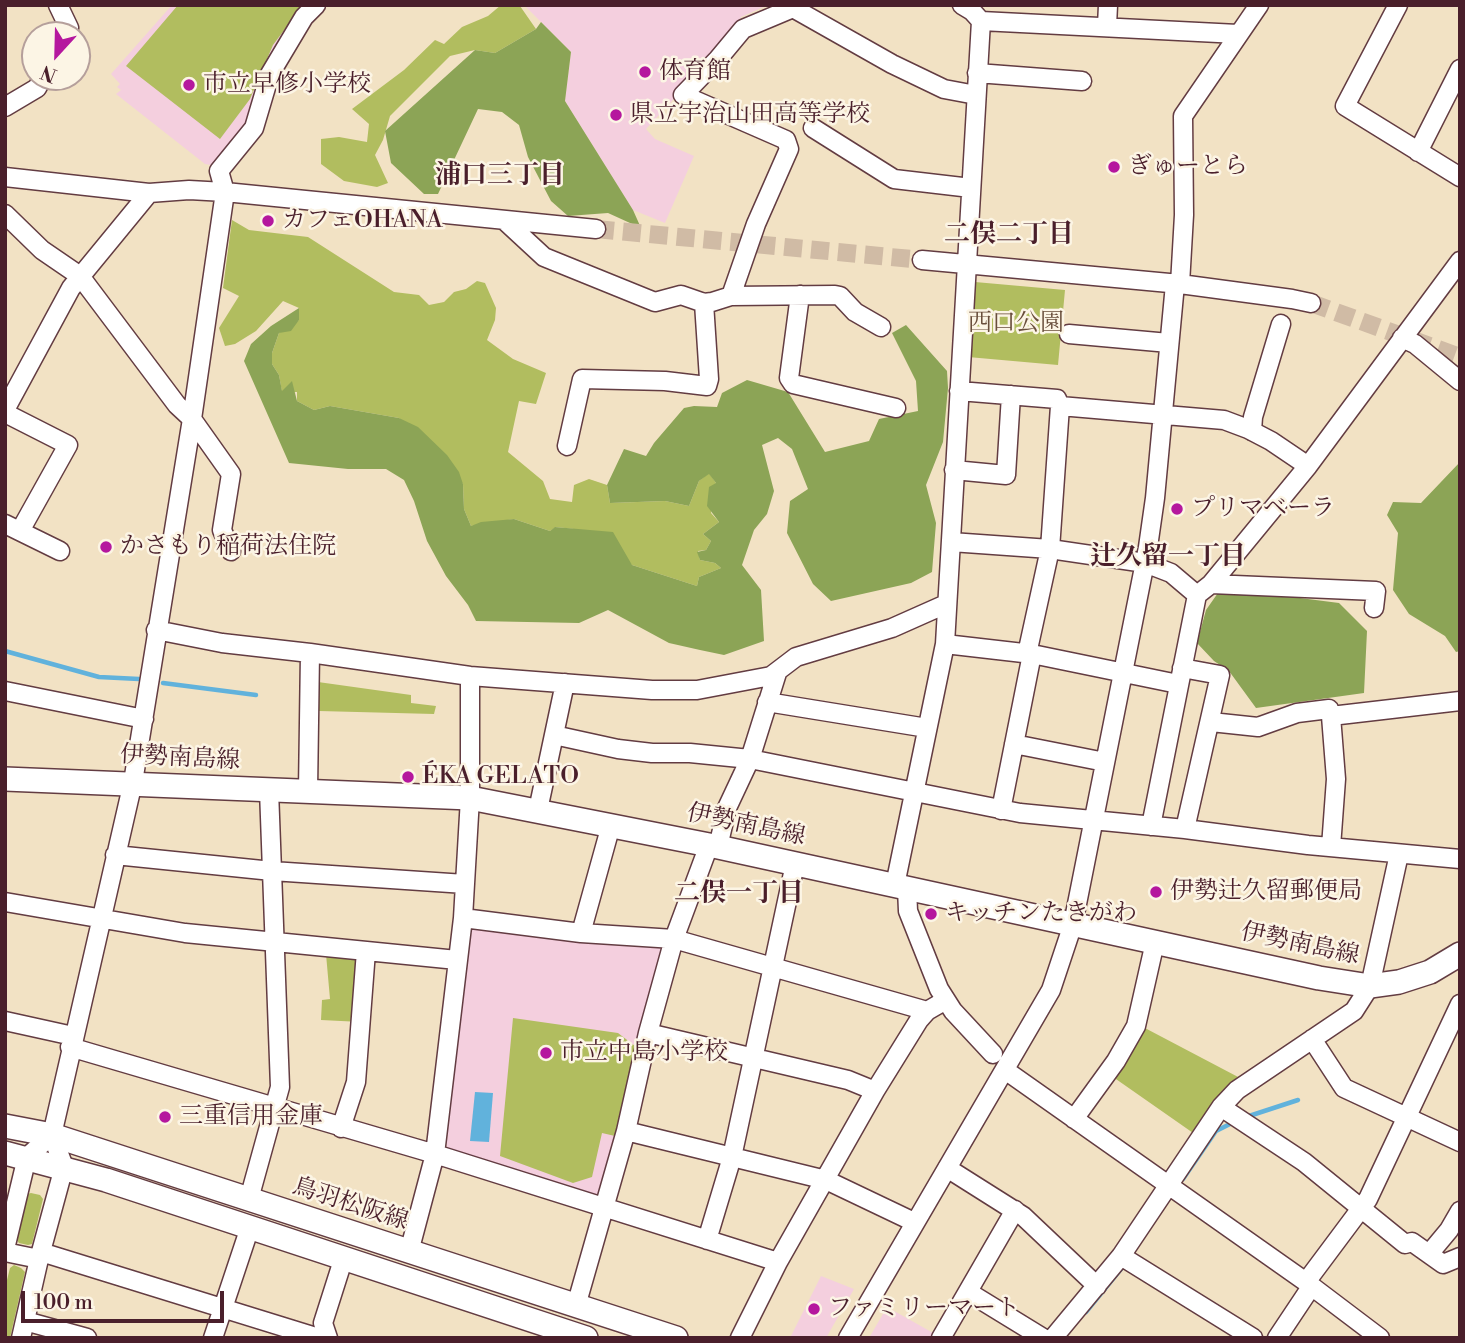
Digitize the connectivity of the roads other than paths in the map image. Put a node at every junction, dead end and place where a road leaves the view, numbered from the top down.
1 (58, 5) edge
2 (316, 5) edge
3 (1108, 5) edge
4 (1259, 5) edge
5 (1398, 5) edge
6 (972, 11) edge
7 (66, 21) edge
8 (1107, 26) junction
9 (1238, 34) junction
10 (1460, 69) edge
11 (977, 73) junction
12 (1082, 81) dead end
13 (33, 91) edge
14 (976, 95) junction
15 (5, 107) edge
16 (813, 128) dead end
17 (1418, 152) junction
18 (5, 177) edge
19 (1460, 177) edge
20 (971, 188) junction
21 (149, 192) junction
22 (225, 192) junction
23 (5, 214) edge
24 (504, 220) junction
25 (596, 229) tunnel mouth
26 (922, 260) tunnel mouth
27 (1460, 261) edge
28 (966, 265) junction
29 (80, 276) junction
30 (1177, 284) junction
31 (800, 295) junction
32 (731, 296) junction
33 (704, 303) junction
34 (1311, 303) tunnel mouth
35 (1281, 324) dead end
36 (881, 327) dead end
37 (1069, 334) dead end
38 (1402, 338) junction
39 (1169, 343) junction
40 (1460, 382) edge
41 (959, 391) junction
42 (1010, 395) junction
43 (1060, 406) junction
44 (896, 408) dead end
45 (5, 411) edge
46 (1162, 416) junction
47 (192, 419) junction
48 (1252, 431) junction
49 (567, 446) dead end
50 (1308, 466) junction
51 (954, 470) junction
52 (13, 527) edge
53 (951, 542) junction
54 (1050, 548) junction
55 (60, 551) dead end
56 (231, 551) dead end
57 (1145, 563) junction
58 (1204, 589) junction
59 (946, 604) junction
60 (1374, 608) dead end
61 (156, 630) junction
62 (945, 644) junction
63 (310, 653) junction
64 (1030, 654) junction
65 (777, 673) junction
66 (1123, 673) junction
67 (470, 676) junction
68 (1180, 676) junction
69 (565, 683) junction
70 (5, 691) edge
71 (1460, 701) edge
72 (768, 702) junction
73 (1331, 716) junction
74 (144, 719) junction
75 (1211, 722) junction
76 (927, 728) junction
77 (554, 734) junction
78 (1014, 744) junction
79 (750, 759) junction
80 (1105, 762) junction
81 (5, 779) edge
82 (133, 782) junction
83 (269, 790) junction
84 (308, 791) junction
85 (914, 791) junction
86 (470, 798) junction
87 (538, 810) junction
88 (1002, 810) junction
89 (1093, 820) junction
90 (611, 825) junction
91 (1151, 826) junction
92 (1185, 829) junction
93 (714, 846) junction
94 (1331, 847) junction
95 (1399, 854) junction
96 (115, 855) junction
97 (1460, 859) edge
98 (795, 864) junction
99 (272, 871) junction
100 (466, 884) junction
101 (901, 887) junction
102 (5, 902) edge
103 (463, 918) junction
104 (101, 919) junction
105 (1073, 924) junction
106 (581, 933) junction
107 (674, 939) junction
108 (275, 942) junction
109 (1155, 942) junction
110 (366, 951) junction
111 (1460, 954) edge
112 (457, 960) junction
113 (773, 967) junction
114 (1370, 986) junction
115 (946, 1000) junction
116 (1460, 1004) edge
117 (927, 1011) junction
118 (5, 1021) edge
119 (648, 1033) junction
120 (1312, 1038) junction
121 (72, 1041) junction
122 (993, 1054) dead end
123 (753, 1058) junction
124 (1005, 1070) junction
125 (875, 1091) junction
126 (275, 1108) junction
127 (1232, 1114) junction
128 (1406, 1117) junction
129 (1074, 1119) junction
130 (5, 1126) edge
131 (341, 1128) junction
132 (626, 1131) junction
133 (52, 1135) junction
134 (1460, 1142) edge
135 (435, 1154) junction
136 (16, 1155) edge
137 (732, 1157) junction
138 (64, 1167) junction
139 (947, 1168) junction
140 (826, 1180) junction
141 (1172, 1189) junction
142 (249, 1199) junction
143 (604, 1208) junction
144 (1362, 1208) junction
145 (1015, 1210) junction
146 (1460, 1211) edge
147 (915, 1222) junction
148 (250, 1227) junction
149 (707, 1240) junction
150 (5, 1251) edge
151 (410, 1252) junction
152 (1429, 1255) junction
153 (40, 1256) junction
154 (1460, 1256) edge
155 (344, 1257) junction
156 (1126, 1260) junction
157 (778, 1262) junction
158 (1308, 1285) junction
159 (1097, 1286) junction
160 (968, 1292) junction
161 (576, 1306) junction
162 (223, 1309) junction
163 (23, 1329) edge
164 (327, 1336) edge
165 (574, 1336) edge
166 (87, 1338) edge
167 (213, 1338) edge
168 (676, 1338) edge
169 (740, 1338) edge
170 (848, 1338) edge
171 (941, 1338) edge
172 (1043, 1338) edge
173 (1052, 1338) edge
174 (1253, 1338) edge
175 (1277, 1338) edge
176 (1380, 1338) edge

1 - 7 street
2 - 22 street
3 - 8 street
4 - 9 street
5 - 17 street
6 - 8 street
6 - 11 street
8 - 9 street
9 - 30 street
10 - 17 street
11 - 12 street
11 - 14 street
13 - 15 street
14 - 20 street
14 - 32 street
16 - 20 street
17 - 19 street
18 - 21 street
20 - 28 street
21 - 22 street
21 - 29 street
22 - 24 street
22 - 47 street
23 - 29 street
24 - 25 street
24 - 33 street
26 - 28 street
27 - 38 street
28 - 30 street
28 - 41 street
29 - 45 street
29 - 47 street
30 - 34 street
30 - 39 street
31 - 32 street
31 - 36 street
31 - 44 street
32 - 33 street
33 - 49 street
35 - 48 street
37 - 39 street
38 - 40 street
38 - 50 street
39 - 46 street
41 - 42 street
41 - 51 street
42 - 43 street
42 - 51 street
43 - 46 street
43 - 54 street
45 - 52 street
46 - 48 street
46 - 57 street
47 - 56 street
47 - 61 street
48 - 50 street
50 - 58 street
51 - 53 street
52 - 55 street
53 - 54 street
53 - 59 street
54 - 57 street
54 - 64 street
57 - 58 street
57 - 66 street
58 - 60 street
58 - 68 street
59 - 62 street
59 - 65 street
61 - 63 street
61 - 74 street
62 - 64 street
62 - 76 street
63 - 67 street
63 - 84 street
64 - 66 street
64 - 78 street
65 - 69 street
65 - 72 street
66 - 68 street
66 - 80 street
67 - 69 street
67 - 86 street
68 - 75 street
68 - 91 street
69 - 77 street
70 - 74 street
71 - 73 street
72 - 76 street
72 - 79 street
73 - 75 street
73 - 94 street
74 - 82 street
75 - 92 street
76 - 85 street
77 - 79 street
77 - 87 street
78 - 80 street
78 - 88 street
79 - 85 street
79 - 93 street
80 - 89 street
81 - 82 main road, 伊勢南島線
82 - 83 main road, 伊勢南島線
82 - 96 street
83 - 84 main road, 伊勢南島線
83 - 99 street
84 - 86 main road, 伊勢南島線
85 - 88 street
85 - 101 street
86 - 87 main road, 伊勢南島線
86 - 100 street
87 - 90 main road, 伊勢南島線
88 - 89 street
89 - 91 street
89 - 105 street
90 - 93 main road, 伊勢南島線
90 - 106 street
91 - 92 street
92 - 94 street
93 - 98 main road, 伊勢南島線
93 - 107 street
94 - 95 street
95 - 97 street
95 - 114 street
96 - 99 street
96 - 104 street
98 - 101 main road, 伊勢南島線
98 - 113 street
99 - 100 street
99 - 108 street
100 - 103 street
101 - 105 main road, 伊勢南島線
101 - 115 street
102 - 104 street
103 - 106 street
103 - 112 street
104 - 108 street
104 - 121 street
105 - 109 main road, 伊勢南島線
105 - 124 street
106 - 107 street
107 - 113 street
107 - 119 street
108 - 110 street
108 - 126 street
109 - 114 main road, 伊勢南島線
109 - 129 street
110 - 112 street
110 - 131 street
111 - 114 main road, 伊勢南島線
112 - 135 street
113 - 117 street
113 - 123 street
114 - 120 street
115 - 117 street
115 - 122 street
116 - 128 street
117 - 125 street
118 - 121 street
119 - 123 street
119 - 132 street
120 - 127 street
120 - 128 street
121 - 126 street
121 - 133 street
123 - 125 street
123 - 137 street
124 - 129 street
124 - 139 street
125 - 140 street
126 - 131 street
126 - 142 street
127 - 141 street
127 - 144 street
128 - 134 street
128 - 144 street
129 - 141 street
130 - 133 main road, 鳥羽松阪線
131 - 135 street
132 - 137 street
132 - 143 street
133 - 136 street
133 - 138 street
133 - 142 main road, 鳥羽松阪線
135 - 143 street
135 - 151 street
136 - 138 main road
136 - 150 street
137 - 140 street
137 - 149 street
138 - 148 main road
138 - 153 street
139 - 145 street
139 - 147 street
140 - 147 street
140 - 157 street
141 - 156 street
141 - 158 street
142 - 151 main road, 鳥羽松阪線
143 - 149 street
143 - 161 street
144 - 152 street
144 - 158 street
145 - 159 street
145 - 160 street
146 - 152 street
147 - 170 street
148 - 155 main road
148 - 162 street
149 - 157 street
150 - 153 street
151 - 161 main road, 鳥羽松阪線
152 - 154 street
153 - 162 street
153 - 163 street
155 - 164 street
155 - 165 main road
156 - 159 street
156 - 174 street
157 - 169 street
158 - 175 street
158 - 176 street
159 - 173 street
160 - 171 street
160 - 172 street
161 - 168 main road, 鳥羽松阪線
162 - 164 street
162 - 167 street
163 - 166 street

